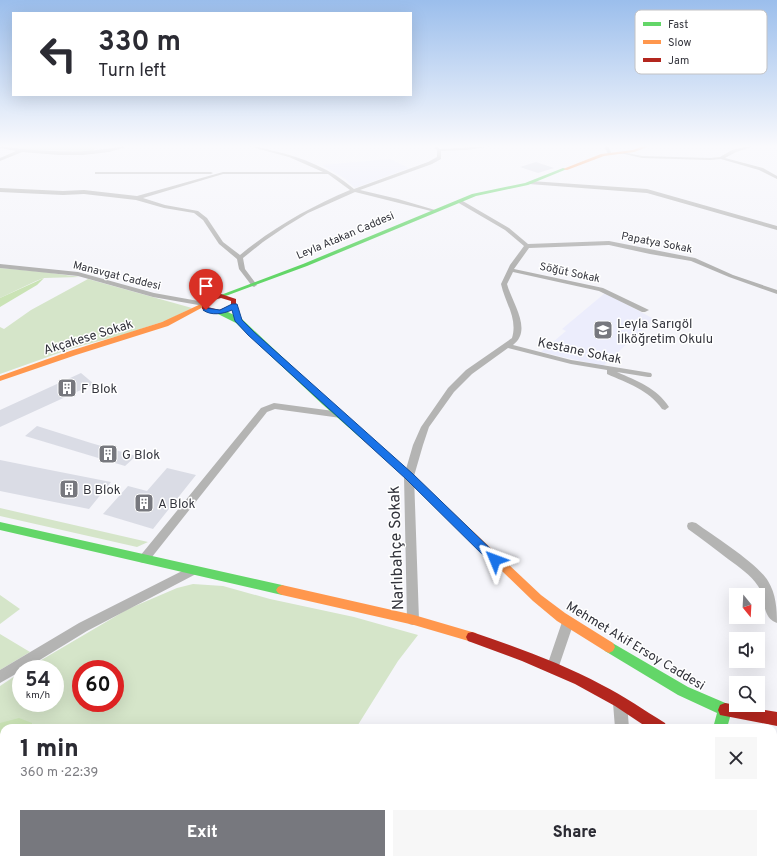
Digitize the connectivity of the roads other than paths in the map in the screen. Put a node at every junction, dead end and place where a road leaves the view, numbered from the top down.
1 (181, 185) edge
2 (347, 185) edge
3 (366, 185) edge
4 (519, 185) edge
5 (579, 185) edge
6 (0, 190) edge
7 (353, 190) junction
8 (137, 198) junction
9 (459, 201) junction
10 (433, 211) junction
11 (777, 228) edge
12 (527, 246) junction
13 (240, 258) junction
14 (0, 266) edge
15 (511, 270) junction
16 (254, 285) junction
17 (777, 292) edge
18 (217, 297) junction
19 (182, 301) junction
20 (234, 303) junction
21 (204, 305) junction
22 (645, 310) dead end
23 (219, 312) junction
24 (183, 318) junction
25 (239, 321) junction
26 (508, 346) junction
27 (602, 368) junction
28 (648, 375) dead end
29 (0, 378) edge
30 (665, 407) dead end
31 (341, 415) junction
32 (409, 476) junction
33 (0, 526) edge
34 (692, 526) dead end
35 (144, 559) junction
36 (192, 571) junction
37 (777, 618) edge
38 (413, 620) junction
39 (568, 622) junction
40 (553, 666) junction
41 (0, 677) edge
42 (620, 701) junction
43 (724, 710) junction
44 (777, 719) edge
45 (622, 724) edge
46 (654, 724) edge
47 (721, 724) edge

1 - 8 street
2 - 7 street
3 - 7 street
4 - 9 main road, Leyla Atakan Caddesi
5 - 11 street
6 - 8 street
7 - 10 street
7 - 13 street
8 - 13 street
9 - 10 main road, Leyla Atakan Caddesi
9 - 12 street
10 - 16 main road, Leyla Atakan Caddesi
12 - 15 street
12 - 17 street, Papatya Sokak
13 - 16 street
14 - 19 street, Manavgat Caddesi
15 - 22 street, Söğüt Sokak
15 - 26 street
16 - 18 main road
16 - 20 main road
18 - 19 street
18 - 20 main road
18 - 21 main road
19 - 21 street
20 - 23 main road
20 - 25 main road
21 - 23 main road
21 - 24 main road
23 - 24 main road
23 - 25 main road
24 - 29 main road, Akçakese Sokak
25 - 31 main road, Mehmet Akif Ersoy Caddesi
26 - 27 street, Kestane Sokak
26 - 32 street, Narlıbahçe Sokak
27 - 28 street, Kestane Sokak
27 - 30 street
31 - 32 main road, Mehmet Akif Ersoy Caddesi
31 - 35 street
32 - 38 street, Narlıbahçe Sokak
32 - 39 main road, Mehmet Akif Ersoy Caddesi
33 - 35 main road
34 - 37 street
35 - 36 main road
36 - 38 main road
36 - 41 street
38 - 40 main road
39 - 40 street
39 - 43 main road, Mehmet Akif Ersoy Caddesi
40 - 42 main road
42 - 45 street
42 - 46 main road
43 - 44 main road, Mehmet Akif Ersoy Caddesi
43 - 47 main road

